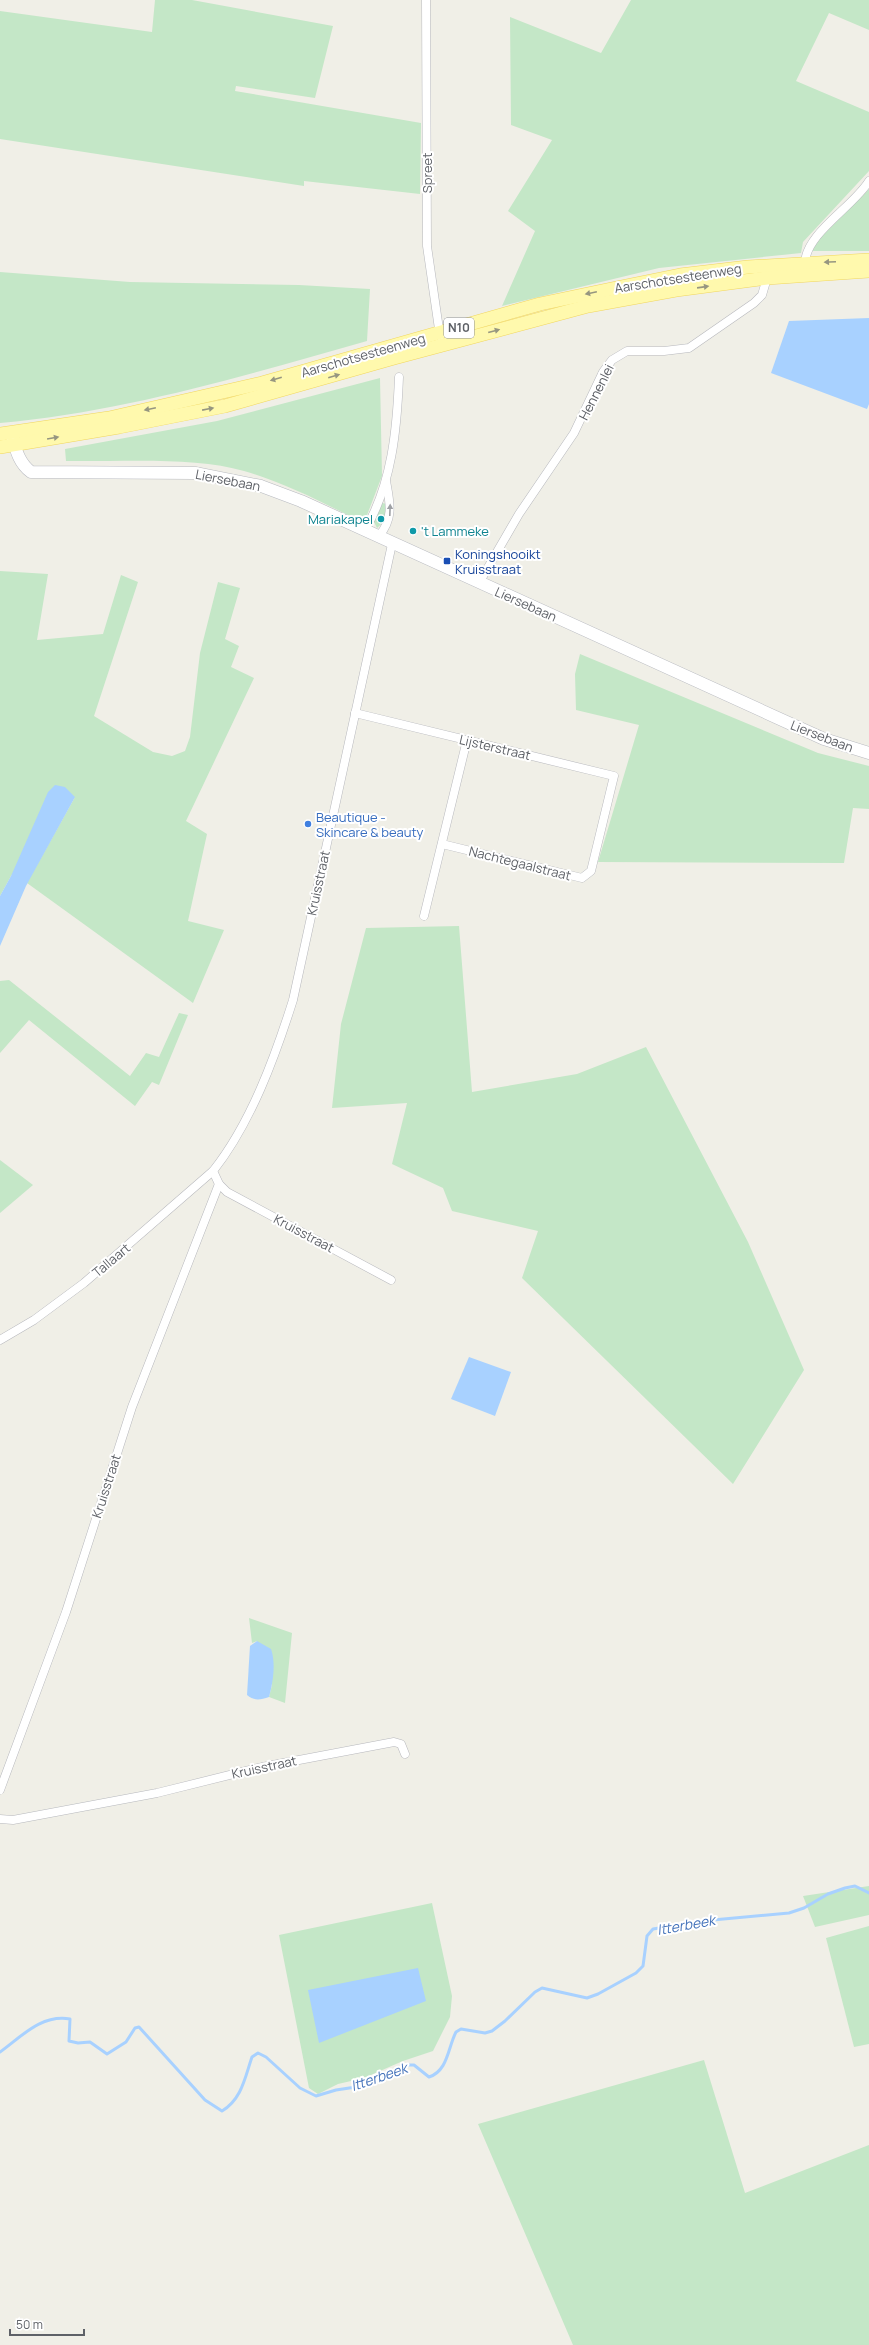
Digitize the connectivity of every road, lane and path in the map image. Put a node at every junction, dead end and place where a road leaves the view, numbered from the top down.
1 (426, 0) edge
2 (869, 181) edge
3 (869, 260) edge
4 (805, 263) junction
5 (869, 271) edge
6 (767, 278) junction
7 (441, 339) junction
8 (399, 377) dead end
9 (9, 437) edge
10 (0, 446) edge
11 (386, 480) junction
12 (365, 530) junction
13 (379, 536) junction
14 (392, 544) junction
15 (480, 583) junction
16 (355, 713) junction
17 (467, 740) junction
18 (869, 754) edge
19 (610, 797) joint
20 (442, 844) junction
21 (424, 916) dead end
22 (213, 1171) junction
23 (219, 1184) junction
24 (391, 1280) dead end
25 (0, 1340) edge
26 (405, 1754) dead end
27 (0, 1790) edge
28 (0, 1820) edge

1 - 7 street, Spreet
2 - 4 street
3 -> 4 main road, Aarschotsesteenweg / N10
4 -> 7 main road, Aarschotsesteenweg / N10
5 - 6 main road, Aarschotsesteenweg / N10
7 -> 6 main road, Aarschotsesteenweg / N10
6 - 15 street, Hennenlei
7 - 9 main road, Aarschotsesteenweg / N10
8 - 11 street
9 - 10 main road, Aarschotsesteenweg / N10
9 - 12 street, Liersebaan
11 - 12 street
13 -> 11 street
12 - 13 street, Liersebaan
13 - 14 street, Liersebaan
14 - 15 street, Liersebaan
14 - 16 street, Kruisstraat
15 - 18 street, Liersebaan
16 - 17 street, Lijsterstraat
16 - 22 street, Kruisstraat
17 - 19 street, Lijsterstraat
17 - 20 street
19 - 20 street, Nachtegaalstraat
20 - 21 street
22 - 23 street, Kruisstraat
22 - 25 street, Tallaart
23 - 24 street, Kruisstraat
23 - 27 street, Kruisstraat
26 - 28 street, Kruisstraat

